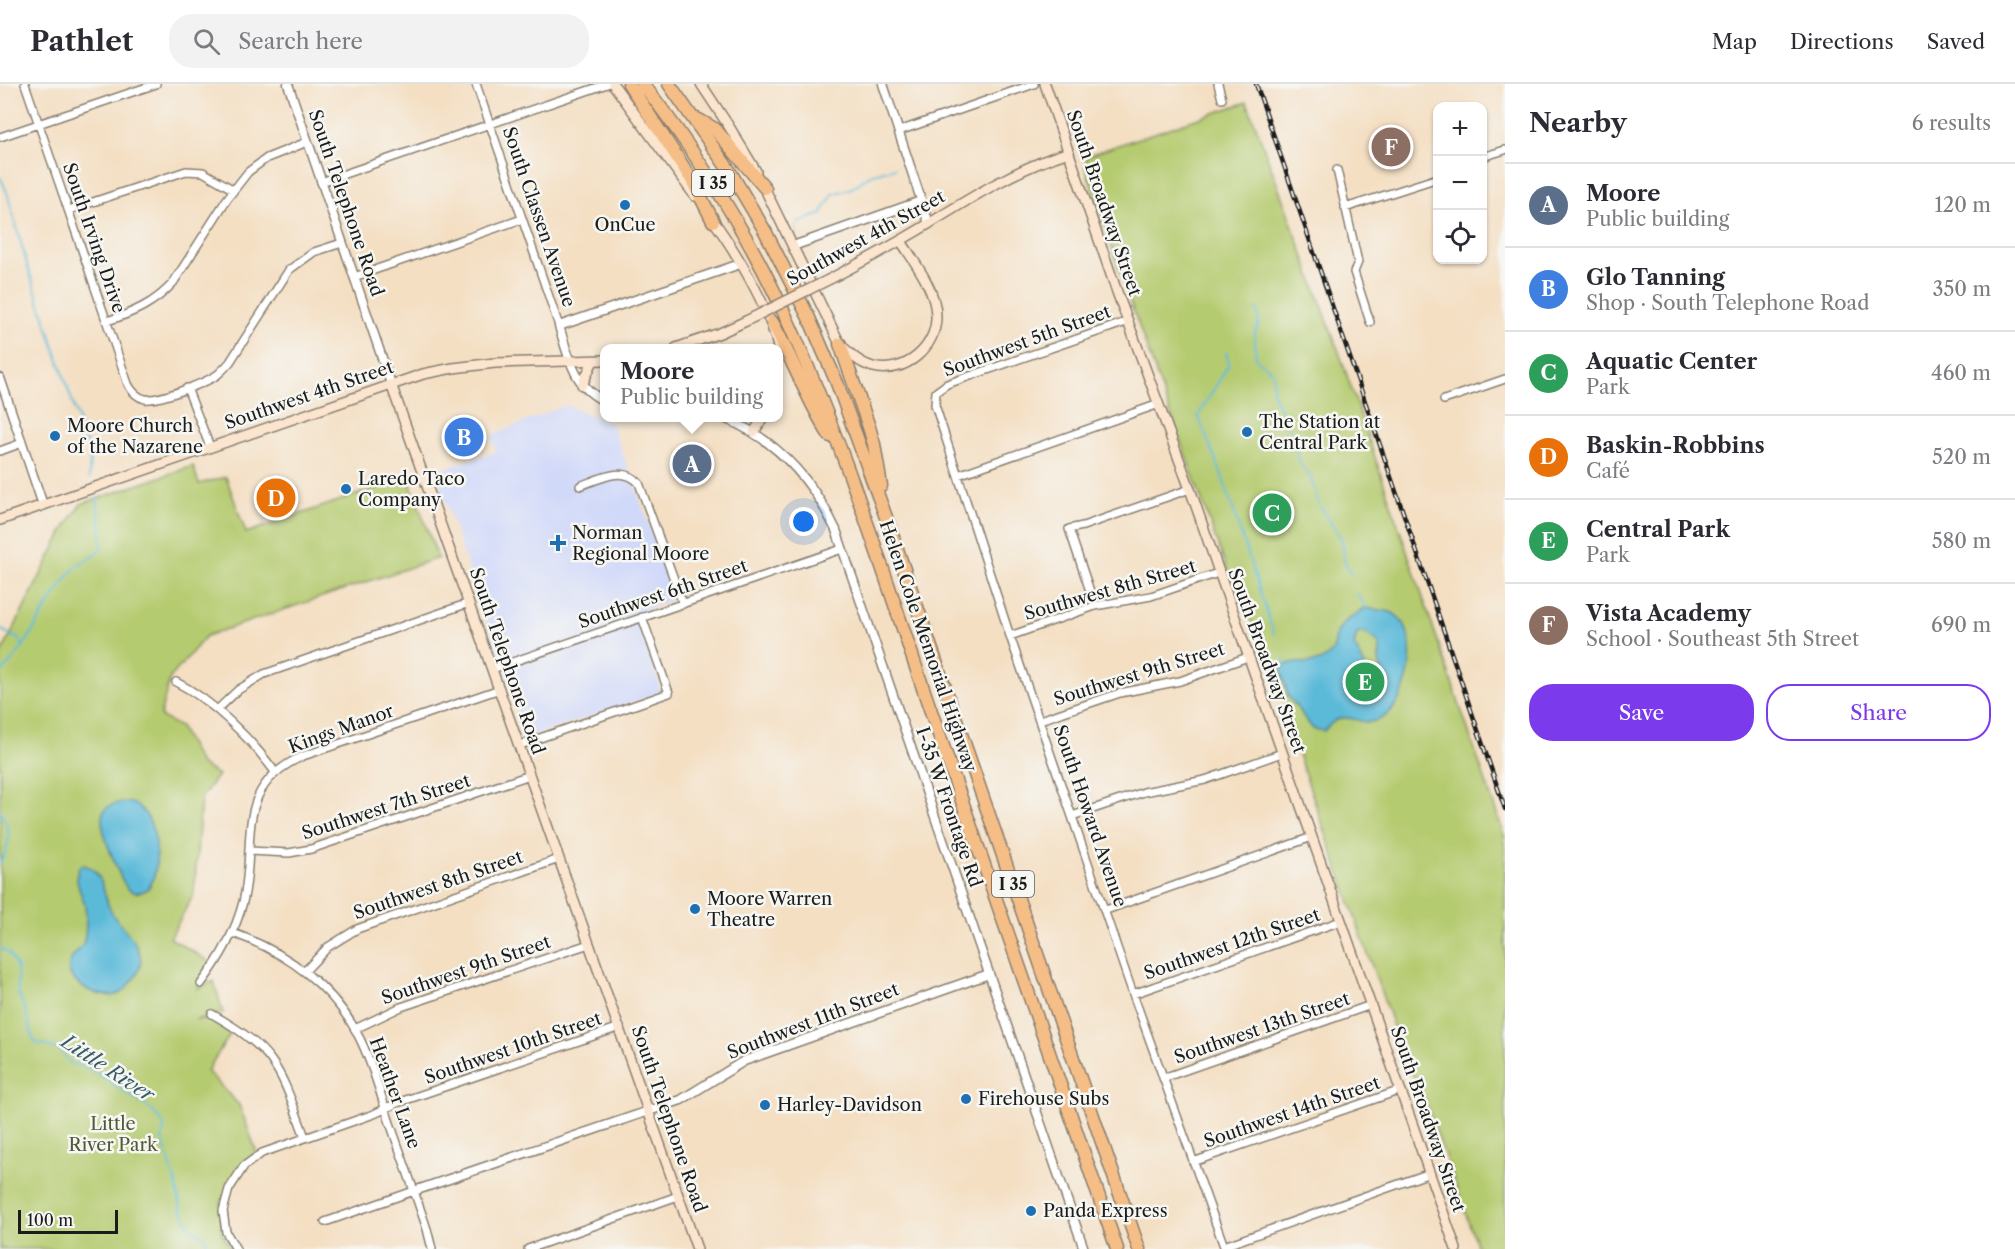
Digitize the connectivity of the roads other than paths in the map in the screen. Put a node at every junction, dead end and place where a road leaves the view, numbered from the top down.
1 (25, 84) edge
2 (156, 84) edge
3 (476, 84) edge
4 (607, 84) edge
5 (613, 84) edge
6 (629, 84) edge
7 (644, 84) edge
8 (669, 84) edge
9 (701, 84) edge
10 (883, 84) edge
11 (1034, 84) edge
12 (1045, 84) edge
13 (1218, 84) edge
14 (290, 85) edge
15 (1222, 99) dead end
16 (693, 117) junction
17 (39, 124) junction
18 (490, 125) junction
19 (899, 131) junction
20 (0, 137) edge
21 (307, 142) junction
22 (1505, 150) edge
23 (1069, 152) junction
24 (1487, 156) edge
25 (1337, 170) dead end
26 (1433, 179) edge
27 (321, 182) junction
28 (765, 188) junction
29 (234, 190) junction
30 (921, 201) junction
31 (1345, 208) junction
32 (69, 210) junction
33 (522, 219) junction
34 (714, 220) junction
35 (929, 224) junction
36 (901, 241) junction
37 (342, 243) junction
38 (793, 246) junction
39 (740, 264) junction
40 (354, 277) junction
41 (107, 321) junction
42 (1129, 321) junction
43 (772, 322) junction
44 (1370, 322) dead end
45 (558, 326) junction
46 (688, 344) edge
47 (777, 344) edge
48 (840, 344) junction
49 (600, 360) edge
50 (593, 361) junction
51 (570, 362) junction
52 (0, 378) edge
53 (1505, 379) edge
54 (391, 384) junction
55 (582, 385) junction
56 (187, 388) junction
57 (936, 392) joint
58 (600, 399) edge
59 (1444, 400) dead end
60 (1159, 404) junction
61 (734, 422) edge
62 (760, 422) edge
63 (754, 432) junction
64 (22, 443) junction
65 (210, 447) junction
66 (0, 451) edge
67 (842, 455) junction
68 (958, 475) junction
69 (580, 486) dead end
70 (1190, 489) junction
71 (43, 505) junction
72 (0, 520) edge
73 (887, 520) junction
74 (842, 549) junction
75 (1218, 573) junction
76 (469, 603) junction
77 (683, 604) junction
78 (1095, 606) junction
79 (642, 617) junction
80 (1010, 636) junction
81 (1248, 657) junction
82 (492, 669) junction
83 (176, 682) dead end
84 (500, 689) junction
85 (218, 709) junction
86 (1040, 720) junction
87 (520, 746) junction
88 (1282, 753) junction
89 (275, 772) junction
90 (530, 775) junction
91 (1072, 816) junction
92 (1312, 837) junction
93 (249, 851) junction
94 (560, 859) junction
95 (1106, 910) junction
96 (1341, 921) junction
97 (233, 933) junction
98 (589, 944) junction
99 (304, 971) junction
100 (989, 974) junction
101 (201, 984) dead end
102 (1133, 994) junction
103 (1371, 1005) junction
104 (212, 1014) dead end
105 (620, 1028) junction
106 (355, 1029) junction
107 (1163, 1078) junction
108 (1401, 1090) junction
109 (386, 1109) junction
110 (649, 1111) junction
111 (305, 1137) junction
112 (1193, 1162) junction
113 (1430, 1173) junction
114 (414, 1191) junction
115 (678, 1196) junction
116 (325, 1222) dead end
117 (1224, 1248) edge
118 (236, 1249) edge
119 (432, 1249) edge
120 (528, 1249) edge
121 (697, 1249) edge
122 (1084, 1249) edge
123 (1117, 1249) edge
124 (1139, 1249) edge
125 (1456, 1249) edge

1 - 17 street, South Irving Drive
2 - 17 street
3 - 18 street, South Classen Avenue
4 - 18 street
5 - 34 main road
6 - 34 highway
7 - 67 highway, Helen Cole Memorial Highway / I 35
8 - 16 highway, Helen Cole Memorial Highway / I 35
9 - 28 main road
10 - 19 street
11 - 19 street
12 - 23 main road, South Broadway Street
13 - 15 street
14 - 21 street, South Telephone Road
16 - 28 highway
16 - 73 highway, Helen Cole Memorial Highway / I 35
17 - 20 street
17 - 32 street, South Irving Drive
18 - 27 street
18 - 33 street, South Classen Avenue
19 - 30 street
21 - 27 street, South Telephone Road
21 - 29 street
22 - 24 street
23 - 35 main road, Southwest 4th Street
23 - 42 main road, South Broadway Street
25 - 31 street
26 - 31 street
27 - 37 street, South Telephone Road
28 - 38 main road
29 - 32 street
29 - 41 street
30 - 35 street
30 - 38 street
31 - 44 street
32 - 41 street, South Irving Drive
33 - 40 street
33 - 45 street, South Classen Avenue
34 - 39 main road
35 - 36 main road, Southwest 4th Street
36 - 46 main road, Southwest 4th Street, bridge
36 - 48 main road
37 - 40 street, South Telephone Road
37 - 56 street
38 - 48 main road
39 - 43 main road
39 - 45 street
40 - 54 street, South Telephone Road
41 - 56 street, South Irving Drive
42 - 57 street, Southwest 5th Street
42 - 60 main road, South Broadway Street
43 - 47 main road
43 - 67 highway
45 - 51 street, South Classen Avenue
48 - 73 highway
49 - 50 main road, Southwest 4th Street
50 - 51 main road, Southwest 4th Street
50 - 55 main road
51 - 54 main road, Southwest 4th Street
51 - 55 street
52 - 64 street
53 - 59 street
54 - 65 main road, Southwest 4th Street
54 - 76 main road, South Telephone Road
55 - 58 street
56 - 65 street
57 - 68 street, South Howard Avenue
60 - 68 street
60 - 70 main road, South Broadway Street
61 - 63 street, I-35 W Frontage Rd
62 - 63 main road
63 - 74 street, I-35 W Frontage Rd
64 - 66 street
64 - 71 street
65 - 71 main road, Southwest 4th Street
67 - 123 highway, Helen Cole Memorial Highway / I 35
68 - 80 street, South Howard Avenue
69 - 77 street
70 - 75 main road, South Broadway Street
70 - 78 street
71 - 72 main road, Southwest 4th Street
73 - 124 highway, Helen Cole Memorial Highway / I 35
74 - 77 street, Southwest 6th Street
74 - 100 street, I-35 W Frontage Rd
75 - 78 street, Southwest 8th Street
75 - 81 main road, South Broadway Street
76 - 82 main road, South Telephone Road
76 - 85 street
77 - 79 street, Southwest 6th Street
78 - 80 street, Southwest 8th Street
79 - 82 street, Southwest 6th Street
79 - 87 street
80 - 86 street, South Howard Avenue
81 - 86 street, Southwest 9th Street
81 - 88 main road, South Broadway Street
82 - 84 main road, South Telephone Road
83 - 85 street
84 - 87 main road, South Telephone Road
84 - 89 street, Kings Manor
85 - 89 street
86 - 91 street, South Howard Avenue
87 - 90 main road, South Telephone Road
88 - 91 street
88 - 92 main road, South Broadway Street
89 - 93 street, Kings Manor
90 - 93 street, Southwest 7th Street
90 - 94 main road, South Telephone Road
91 - 95 street, South Howard Avenue
92 - 95 street
92 - 96 main road, South Broadway Street
93 - 97 street, Kings Manor
94 - 98 main road, South Telephone Road
94 - 99 street, Southwest 8th Street
95 - 102 street, South Howard Avenue
96 - 102 street, Southwest 12th Street
96 - 103 main road, South Broadway Street
97 - 99 street, Heather Lane
97 - 101 street, Kings Manor
98 - 105 main road, South Telephone Road
98 - 106 street, Southwest 9th Street
99 - 106 street, Heather Lane
100 - 110 street, Southwest 11th Street
100 - 122 street, I-35 W Frontage Rd
102 - 107 street, South Howard Avenue
103 - 107 street, Southwest 13th Street
103 - 108 main road, South Broadway Street
104 - 111 street
105 - 109 street, Southwest 10th Street
105 - 110 main road, South Telephone Road
106 - 109 street, Heather Lane
107 - 112 street, South Howard Avenue
108 - 112 street, Southwest 14th Street
108 - 113 main road, South Broadway Street
109 - 111 street, Southwest 10th Street
109 - 114 street, Heather Lane
110 - 114 street, Southwest 11th Street
110 - 115 main road, South Telephone Road
111 - 118 street, Southwest 10th Street
112 - 117 street, South Howard Avenue
113 - 117 street
113 - 125 main road, South Broadway Street
114 - 116 street
114 - 119 street, Heather Lane
115 - 120 street
115 - 121 main road, South Telephone Road

